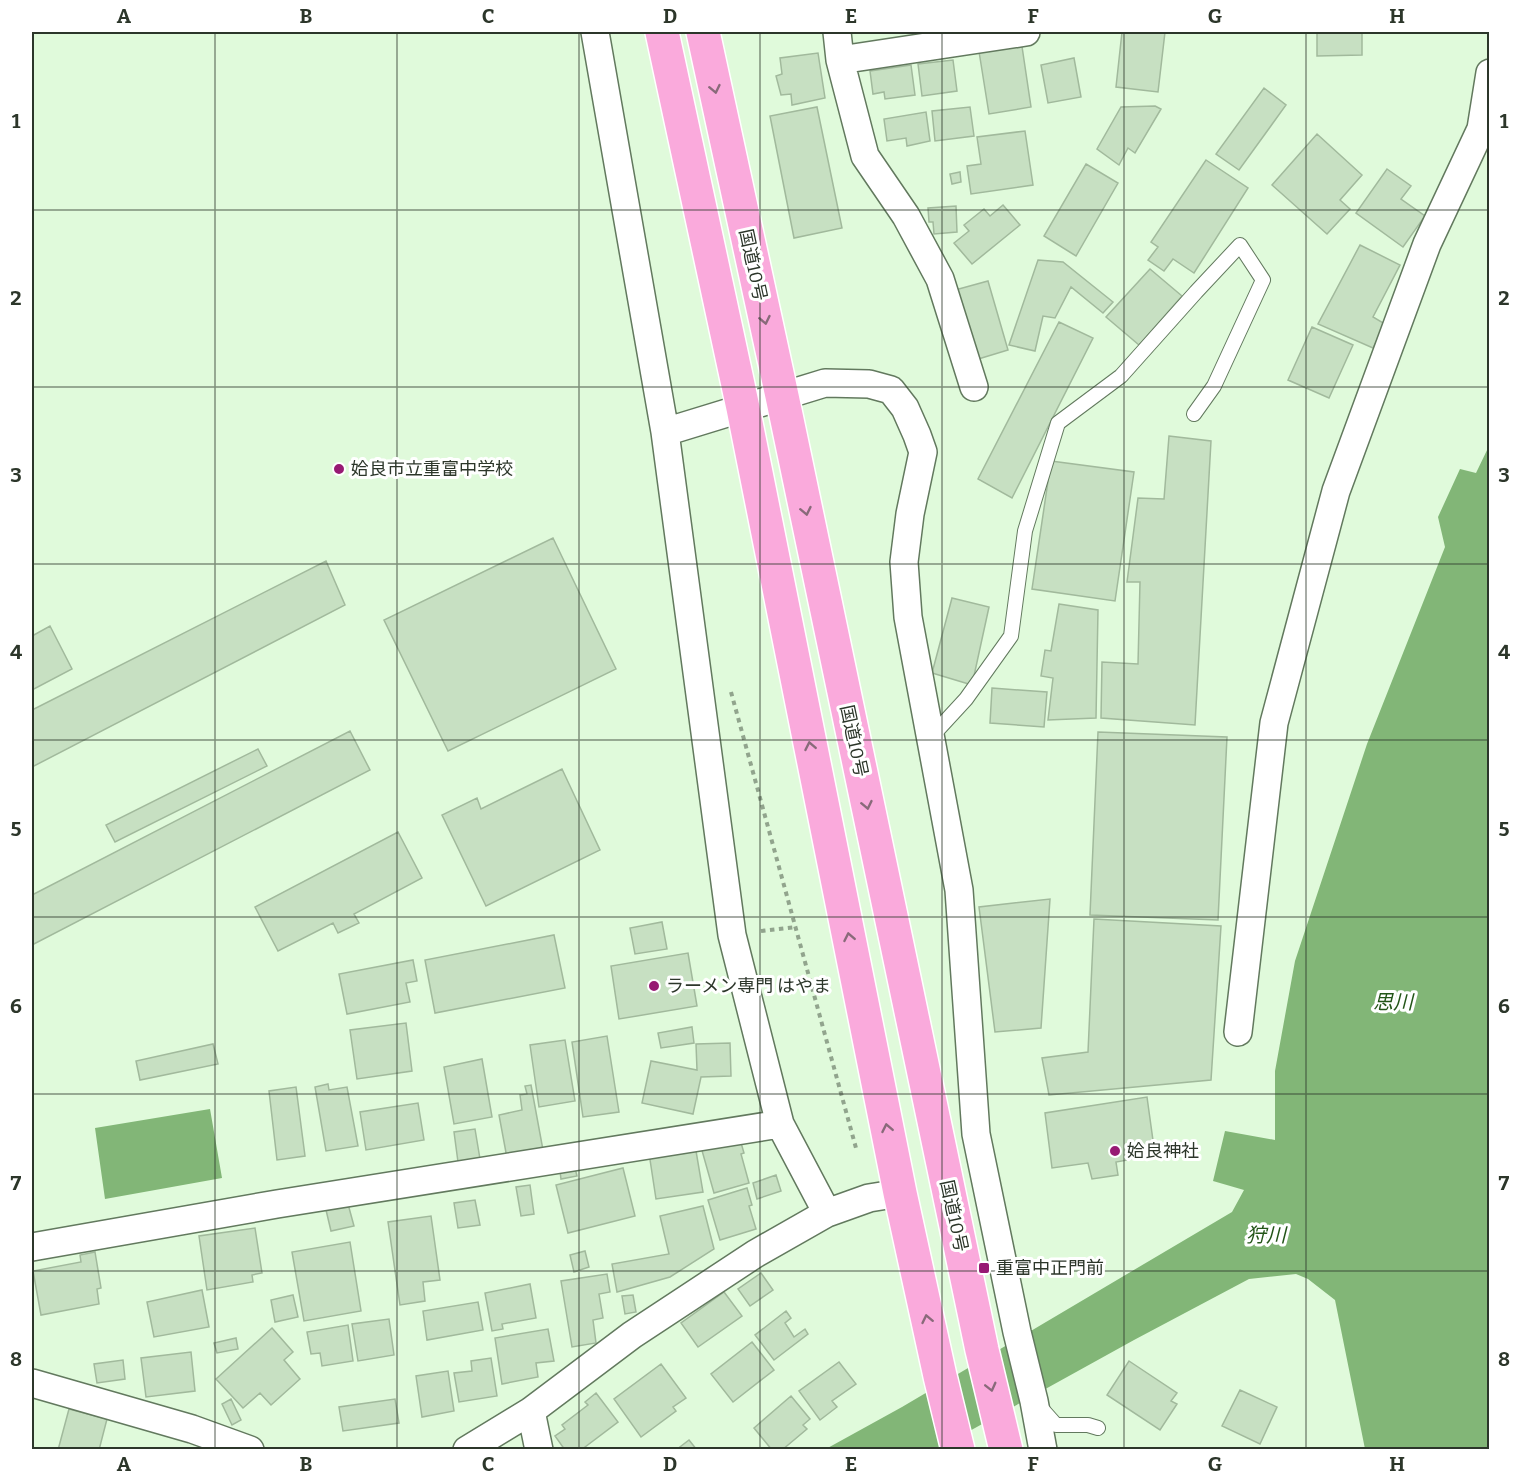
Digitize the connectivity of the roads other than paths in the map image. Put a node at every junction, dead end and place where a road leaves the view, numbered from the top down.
1 (595, 32) edge
2 (662, 32) edge
3 (703, 32) edge
4 (837, 32) edge
5 (1026, 32) edge
6 (840, 60) junction
7 (1490, 74) edge
8 (974, 387) dead end
9 (782, 396) junction
10 (743, 408) junction
11 (1194, 414) dead end
12 (665, 432) junction
13 (930, 737) junction
14 (1238, 1032) dead end
15 (780, 1124) junction
16 (885, 1195) junction
17 (827, 1213) junction
18 (32, 1247) edge
19 (32, 1383) edge
20 (1034, 1401) junction
21 (531, 1411) junction
22 (1098, 1428) dead end
23 (1003, 1437) edge
24 (192, 1439) edge
25 (250, 1449) edge
26 (467, 1449) edge
27 (539, 1449) edge
28 (958, 1449) edge
29 (1043, 1449) edge

1 - 12 street
2 - 10 highway
3 -> 9 highway, 国道10号
4 - 6 street
5 - 6 street
6 - 8 street
7 - 14 street
9 - 10 street
9 - 13 street
9 -> 23 highway, 国道10号
10 - 12 street
16 -> 10 highway
11 - 13 lane
12 - 15 street
13 - 20 street
15 - 17 street
15 - 18 street
16 - 17 street
28 -> 16 highway
17 - 21 street
19 - 24 street
20 - 22 lane
20 - 29 street
21 - 26 street
21 - 27 street
24 - 25 street

